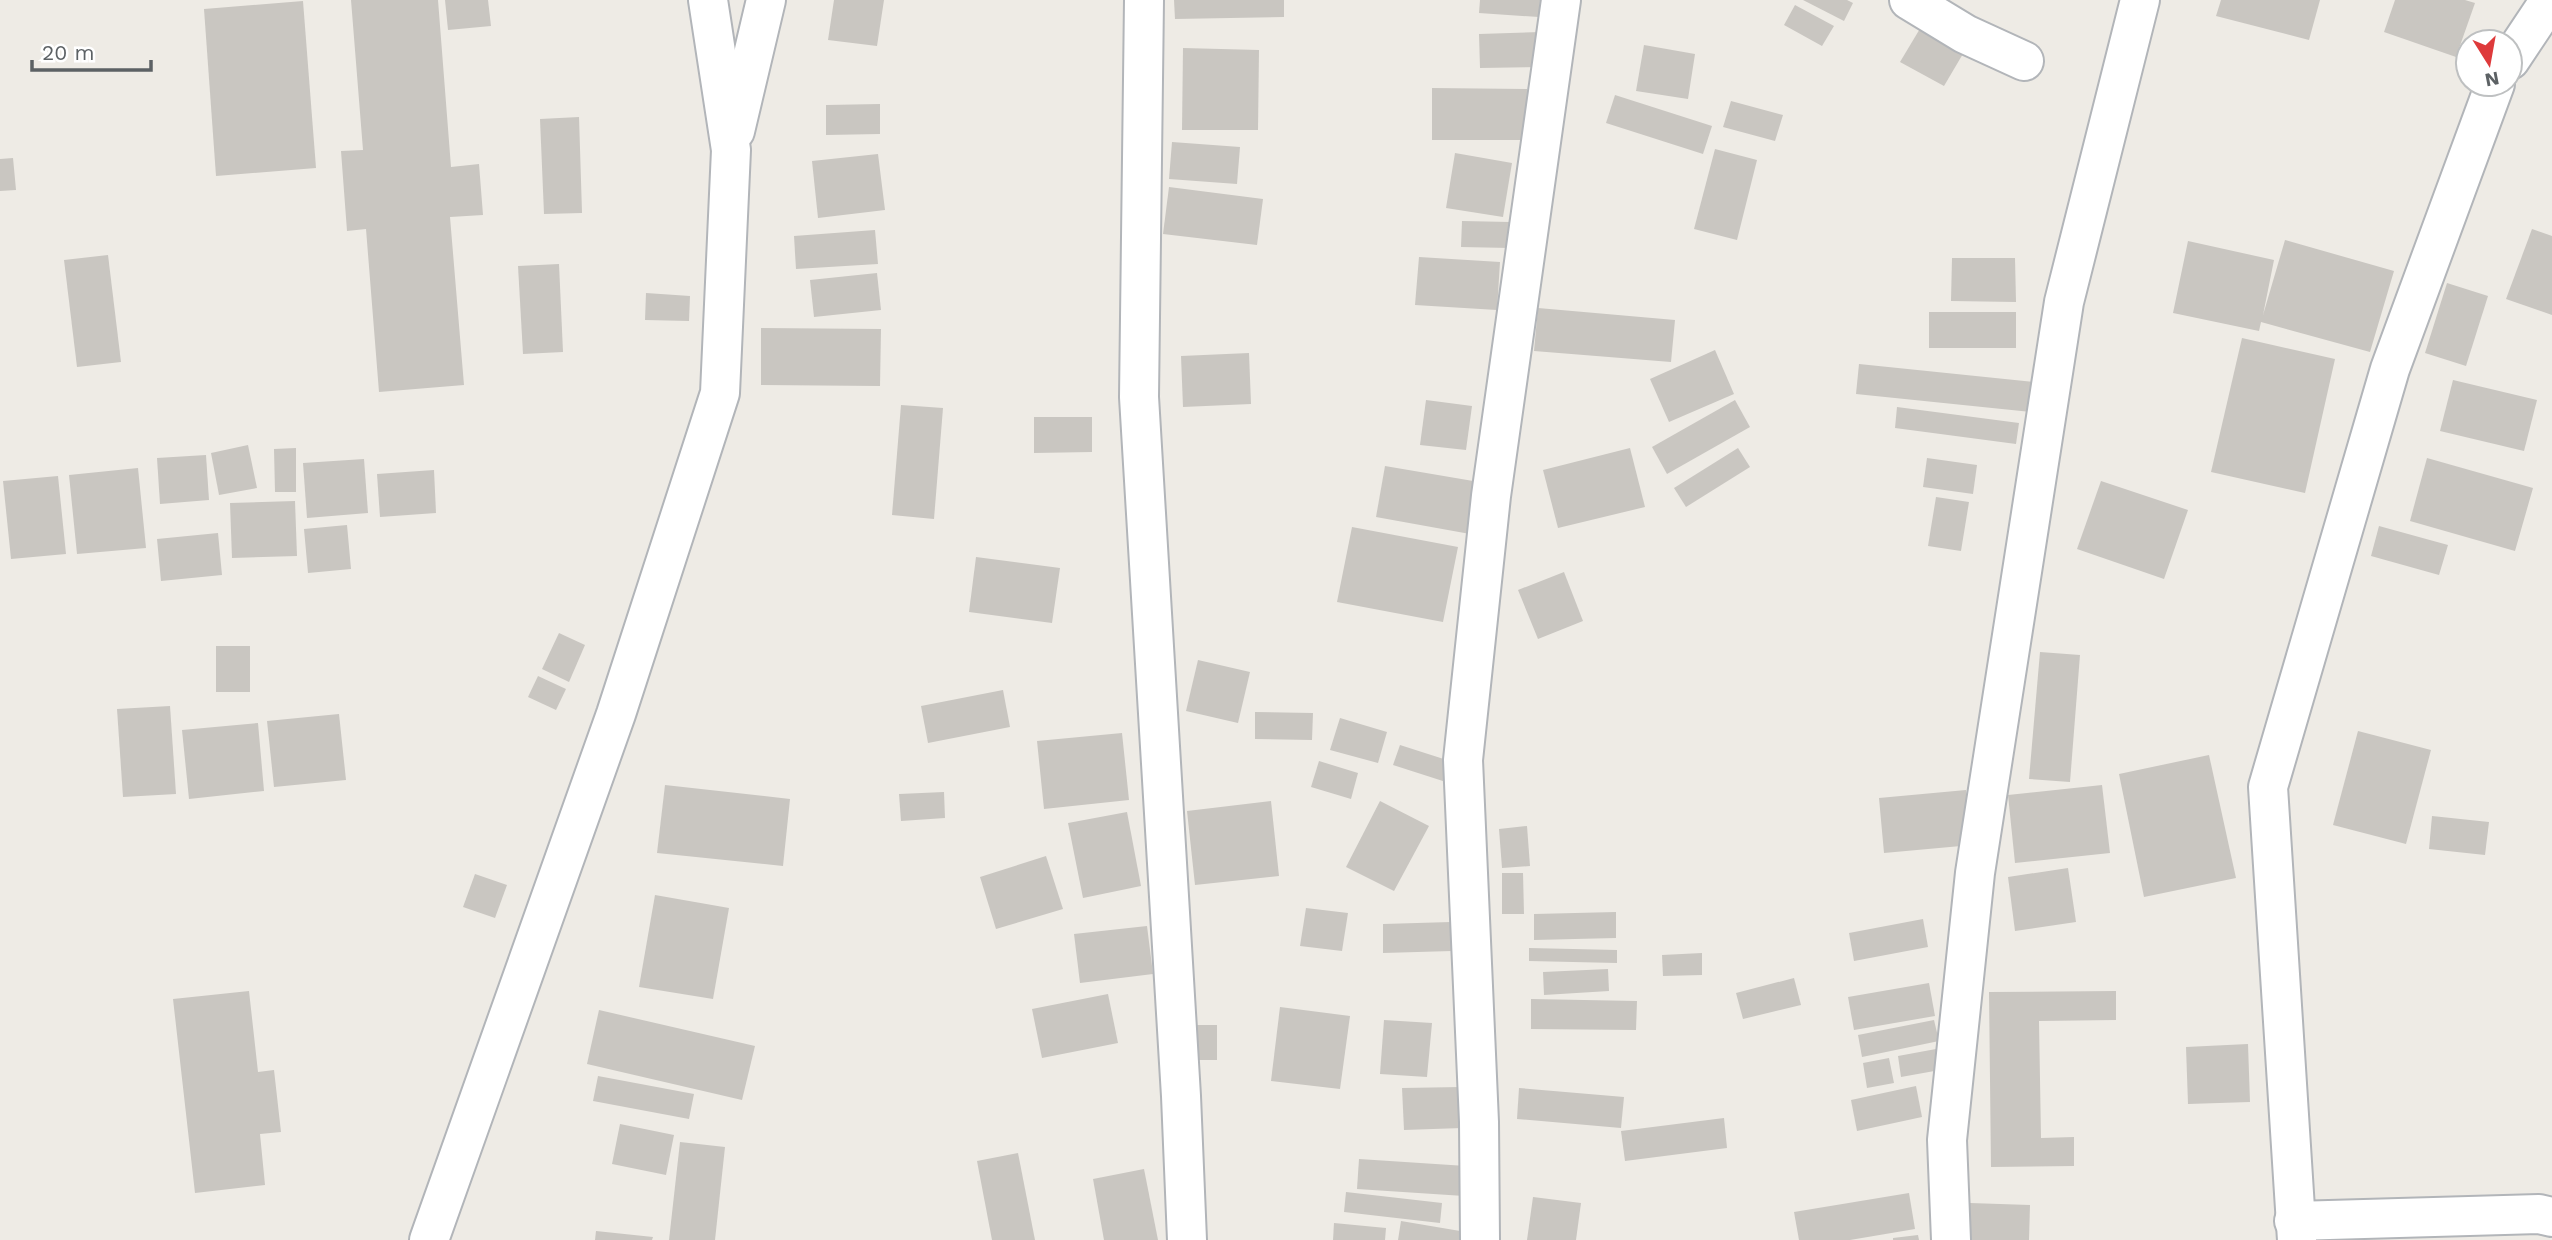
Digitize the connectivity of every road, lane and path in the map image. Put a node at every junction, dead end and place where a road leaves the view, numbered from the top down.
1 (708, 0) edge
2 (766, 0) edge
3 (1144, 0) edge
4 (1561, 0) edge
5 (1909, 0) edge
6 (2140, 0) edge
7 (2550, 0) edge
8 (2524, 39) edge
9 (2024, 61) dead end
10 (2490, 98) edge
11 (731, 150) junction
12 (2552, 1217) edge
13 (2295, 1230) edge
14 (429, 1240) edge
15 (1186, 1240) edge
16 (1480, 1240) edge
17 (1951, 1240) edge

1 - 11 street
2 - 11 street
3 - 15 street
4 - 16 street
5 - 9 street
6 - 17 street
7 - 8 street
10 - 13 street
11 - 14 street
12 - 13 street

